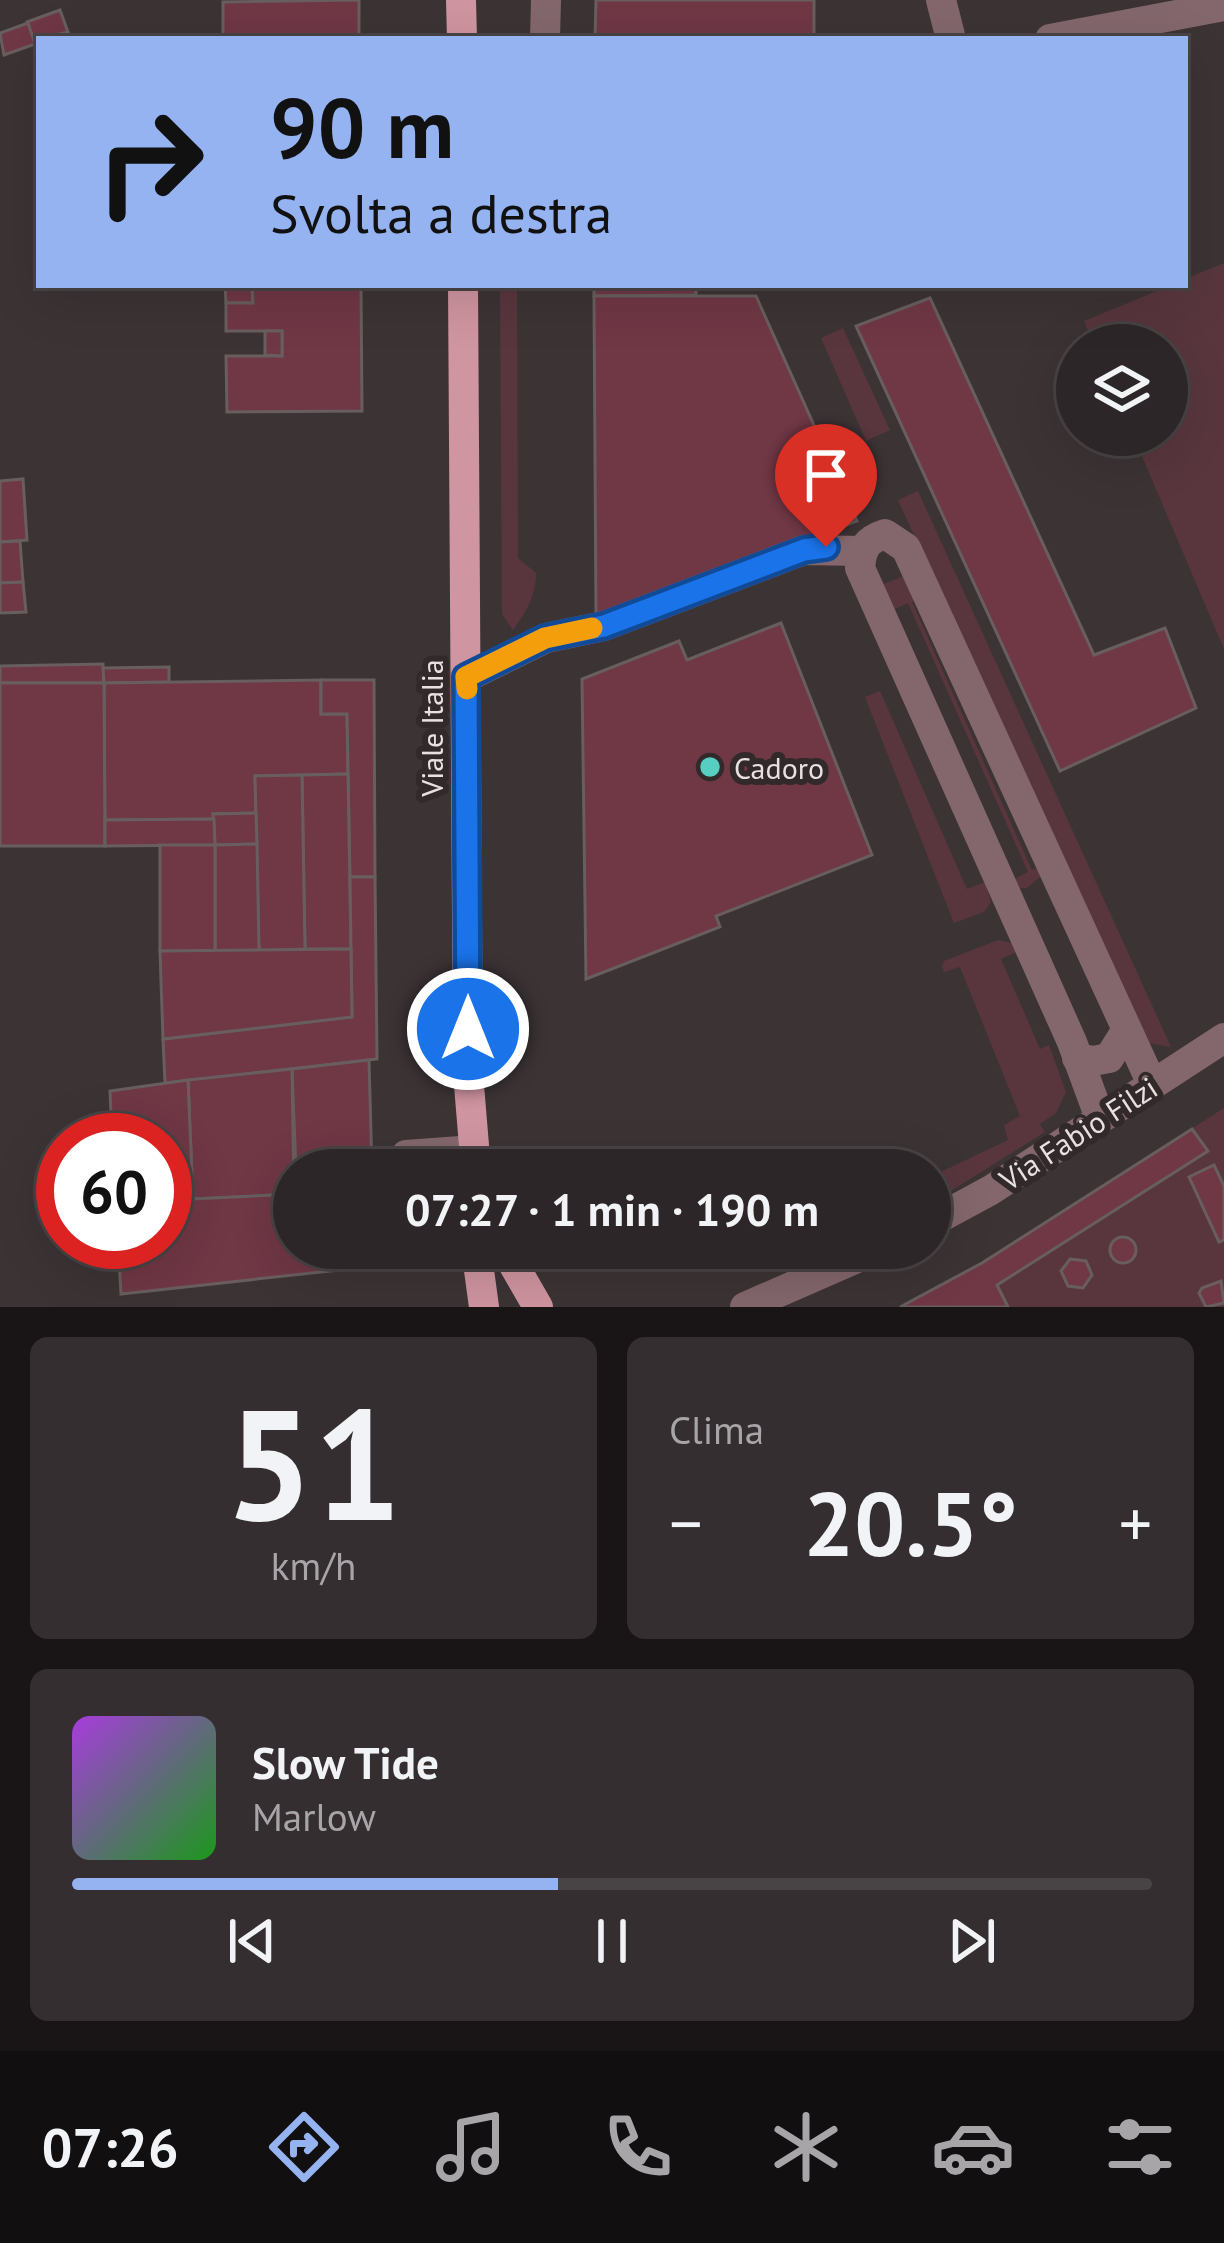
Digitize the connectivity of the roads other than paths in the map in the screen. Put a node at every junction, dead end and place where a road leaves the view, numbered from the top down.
1 (461, 0) edge
2 (546, 0) edge
3 (941, 0) edge
4 (1224, 6) edge
5 (461, 36) edge
6 (545, 36) edge
7 (950, 36) edge
8 (1066, 36) edge
9 (464, 288) edge
10 (861, 551) junction
11 (466, 677) junction
12 (1126, 1031) junction
13 (1224, 1038) edge
14 (1077, 1058) junction
15 (1152, 1084) junction
16 (1100, 1118) junction
17 (474, 1149) edge
18 (951, 1212) edge
19 (479, 1269) edge
20 (516, 1269) edge
21 (818, 1269) edge
22 (484, 1307) edge
23 (538, 1307) edge
24 (745, 1307) edge

1 - 5 main road
2 - 6 street
3 - 7 street
4 - 8 street
9 - 11 main road, Viale Italia
10 - 11 street
10 - 12 street
10 - 14 street
11 - 17 main road, Viale Italia
12 - 14 street
12 - 15 street
13 - 15 street, Via Fabio Filzi
14 - 16 street
15 - 16 street, Via Fabio Filzi
16 - 18 street, Via Fabio Filzi
19 - 22 main road
20 - 23 main road
21 - 24 street

